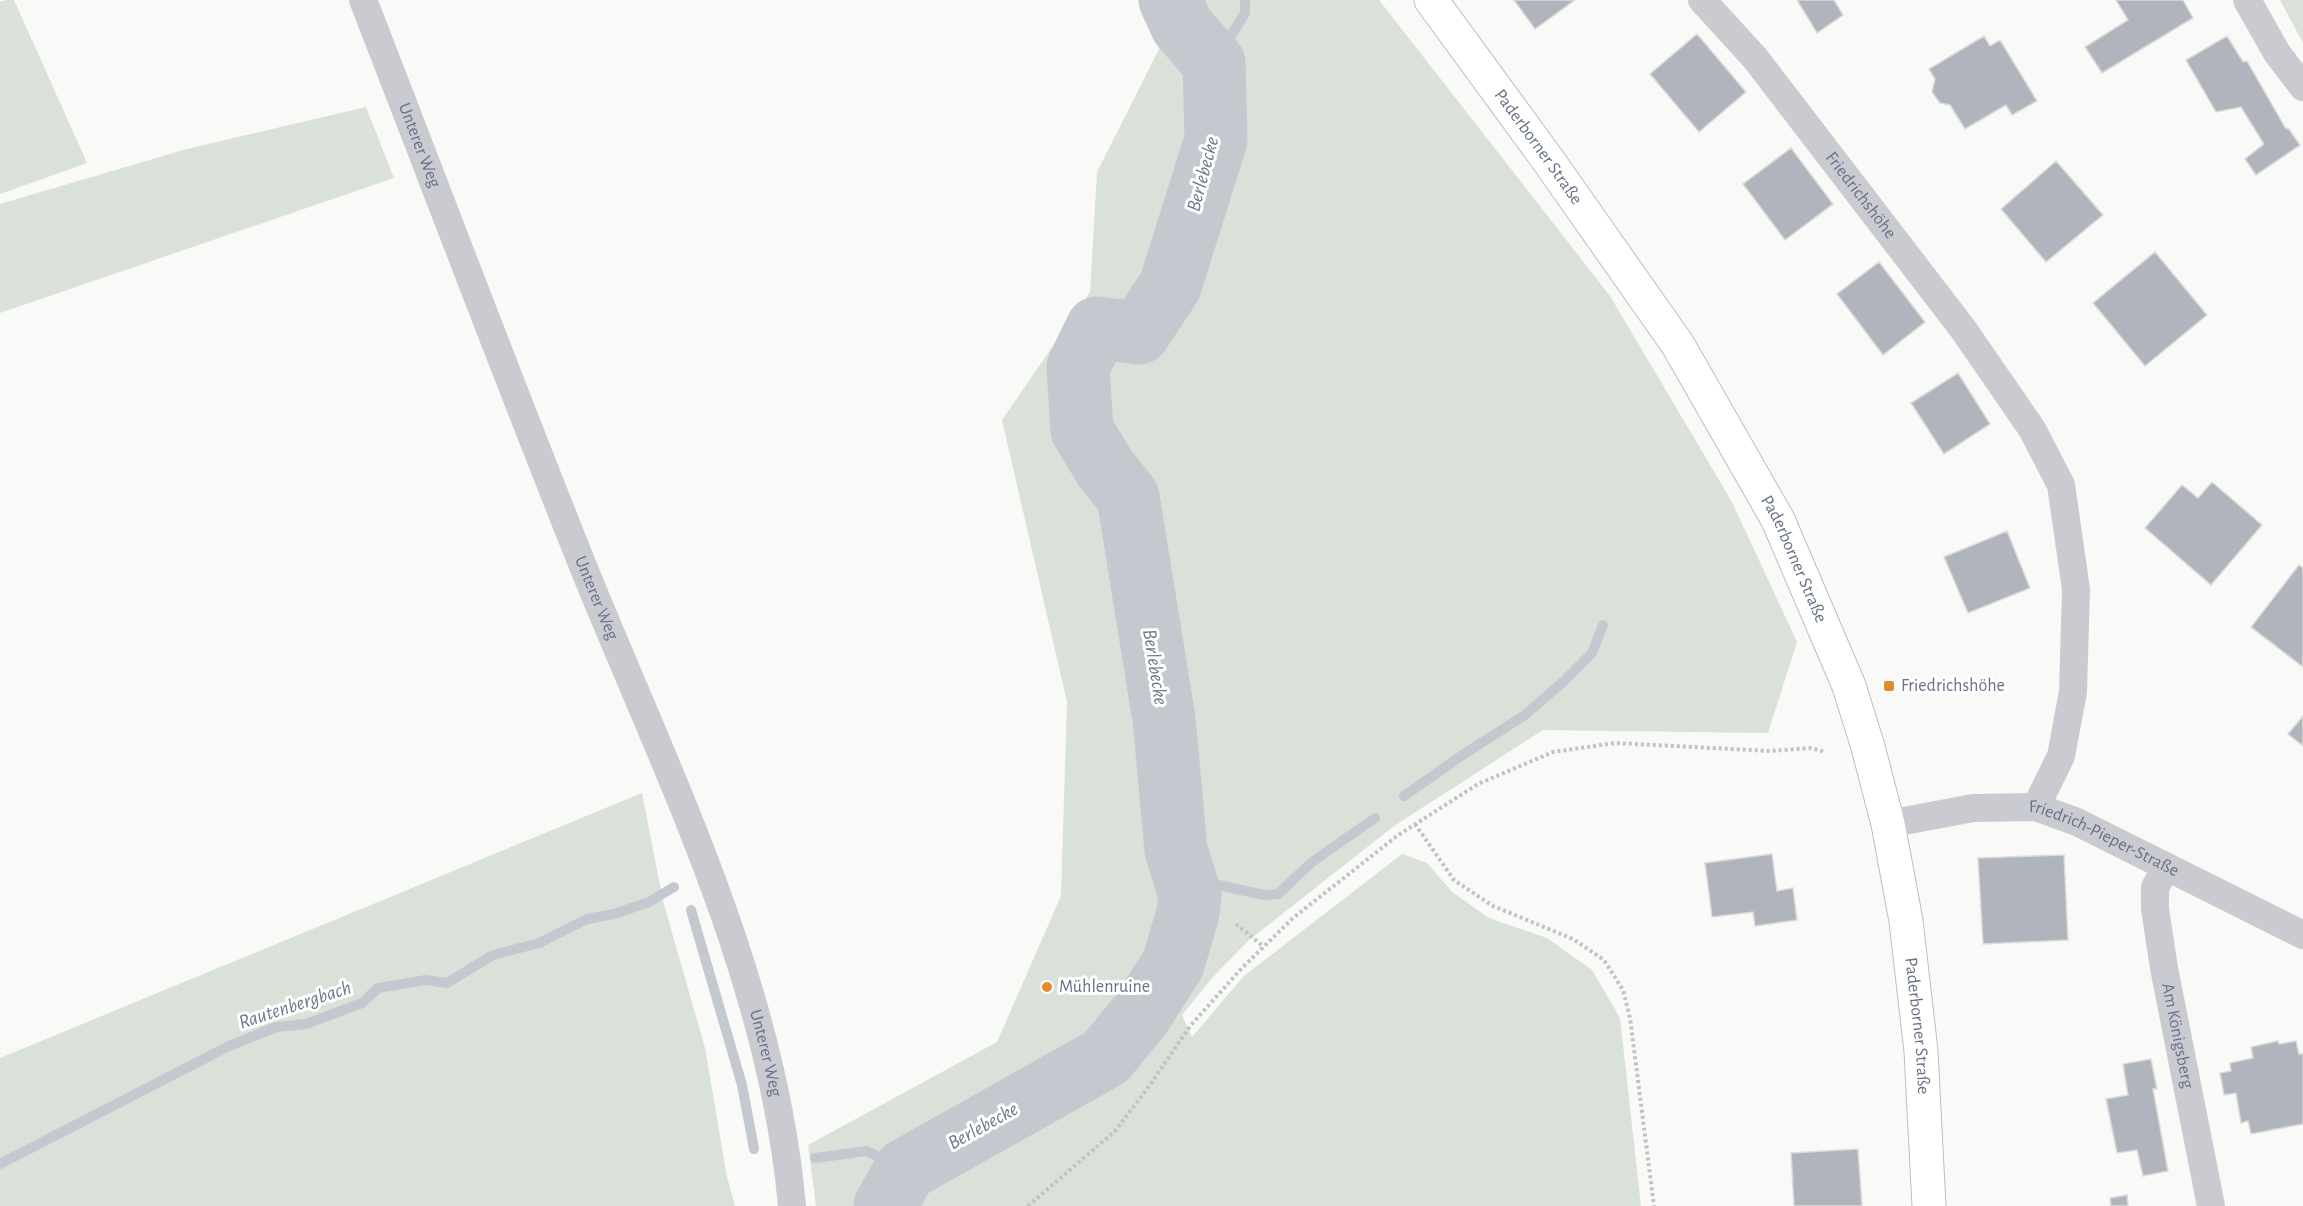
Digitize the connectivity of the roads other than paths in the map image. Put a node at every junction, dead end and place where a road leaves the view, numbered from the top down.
1 (363, 0) edge
2 (1431, 0) edge
3 (1702, 0) edge
4 (2247, 0) edge
5 (2303, 87) edge
6 (2036, 807) junction
7 (1888, 824) junction
8 (2167, 867) junction
9 (2303, 935) edge
10 (792, 1206) edge
11 (1929, 1206) edge
12 (2211, 1206) edge

1 - 10 street, Unterer Weg
2 - 7 main road, Paderborner Straße
3 - 6 street, Friedrichshöhe
4 - 5 street
6 - 7 street, Friedrich-Pieper-Straße
6 - 8 street, Friedrich-Pieper-Straße
7 - 11 main road, Paderborner Straße
8 - 9 street, Friedrich-Pieper-Straße
8 - 12 street, Am Königsberg

